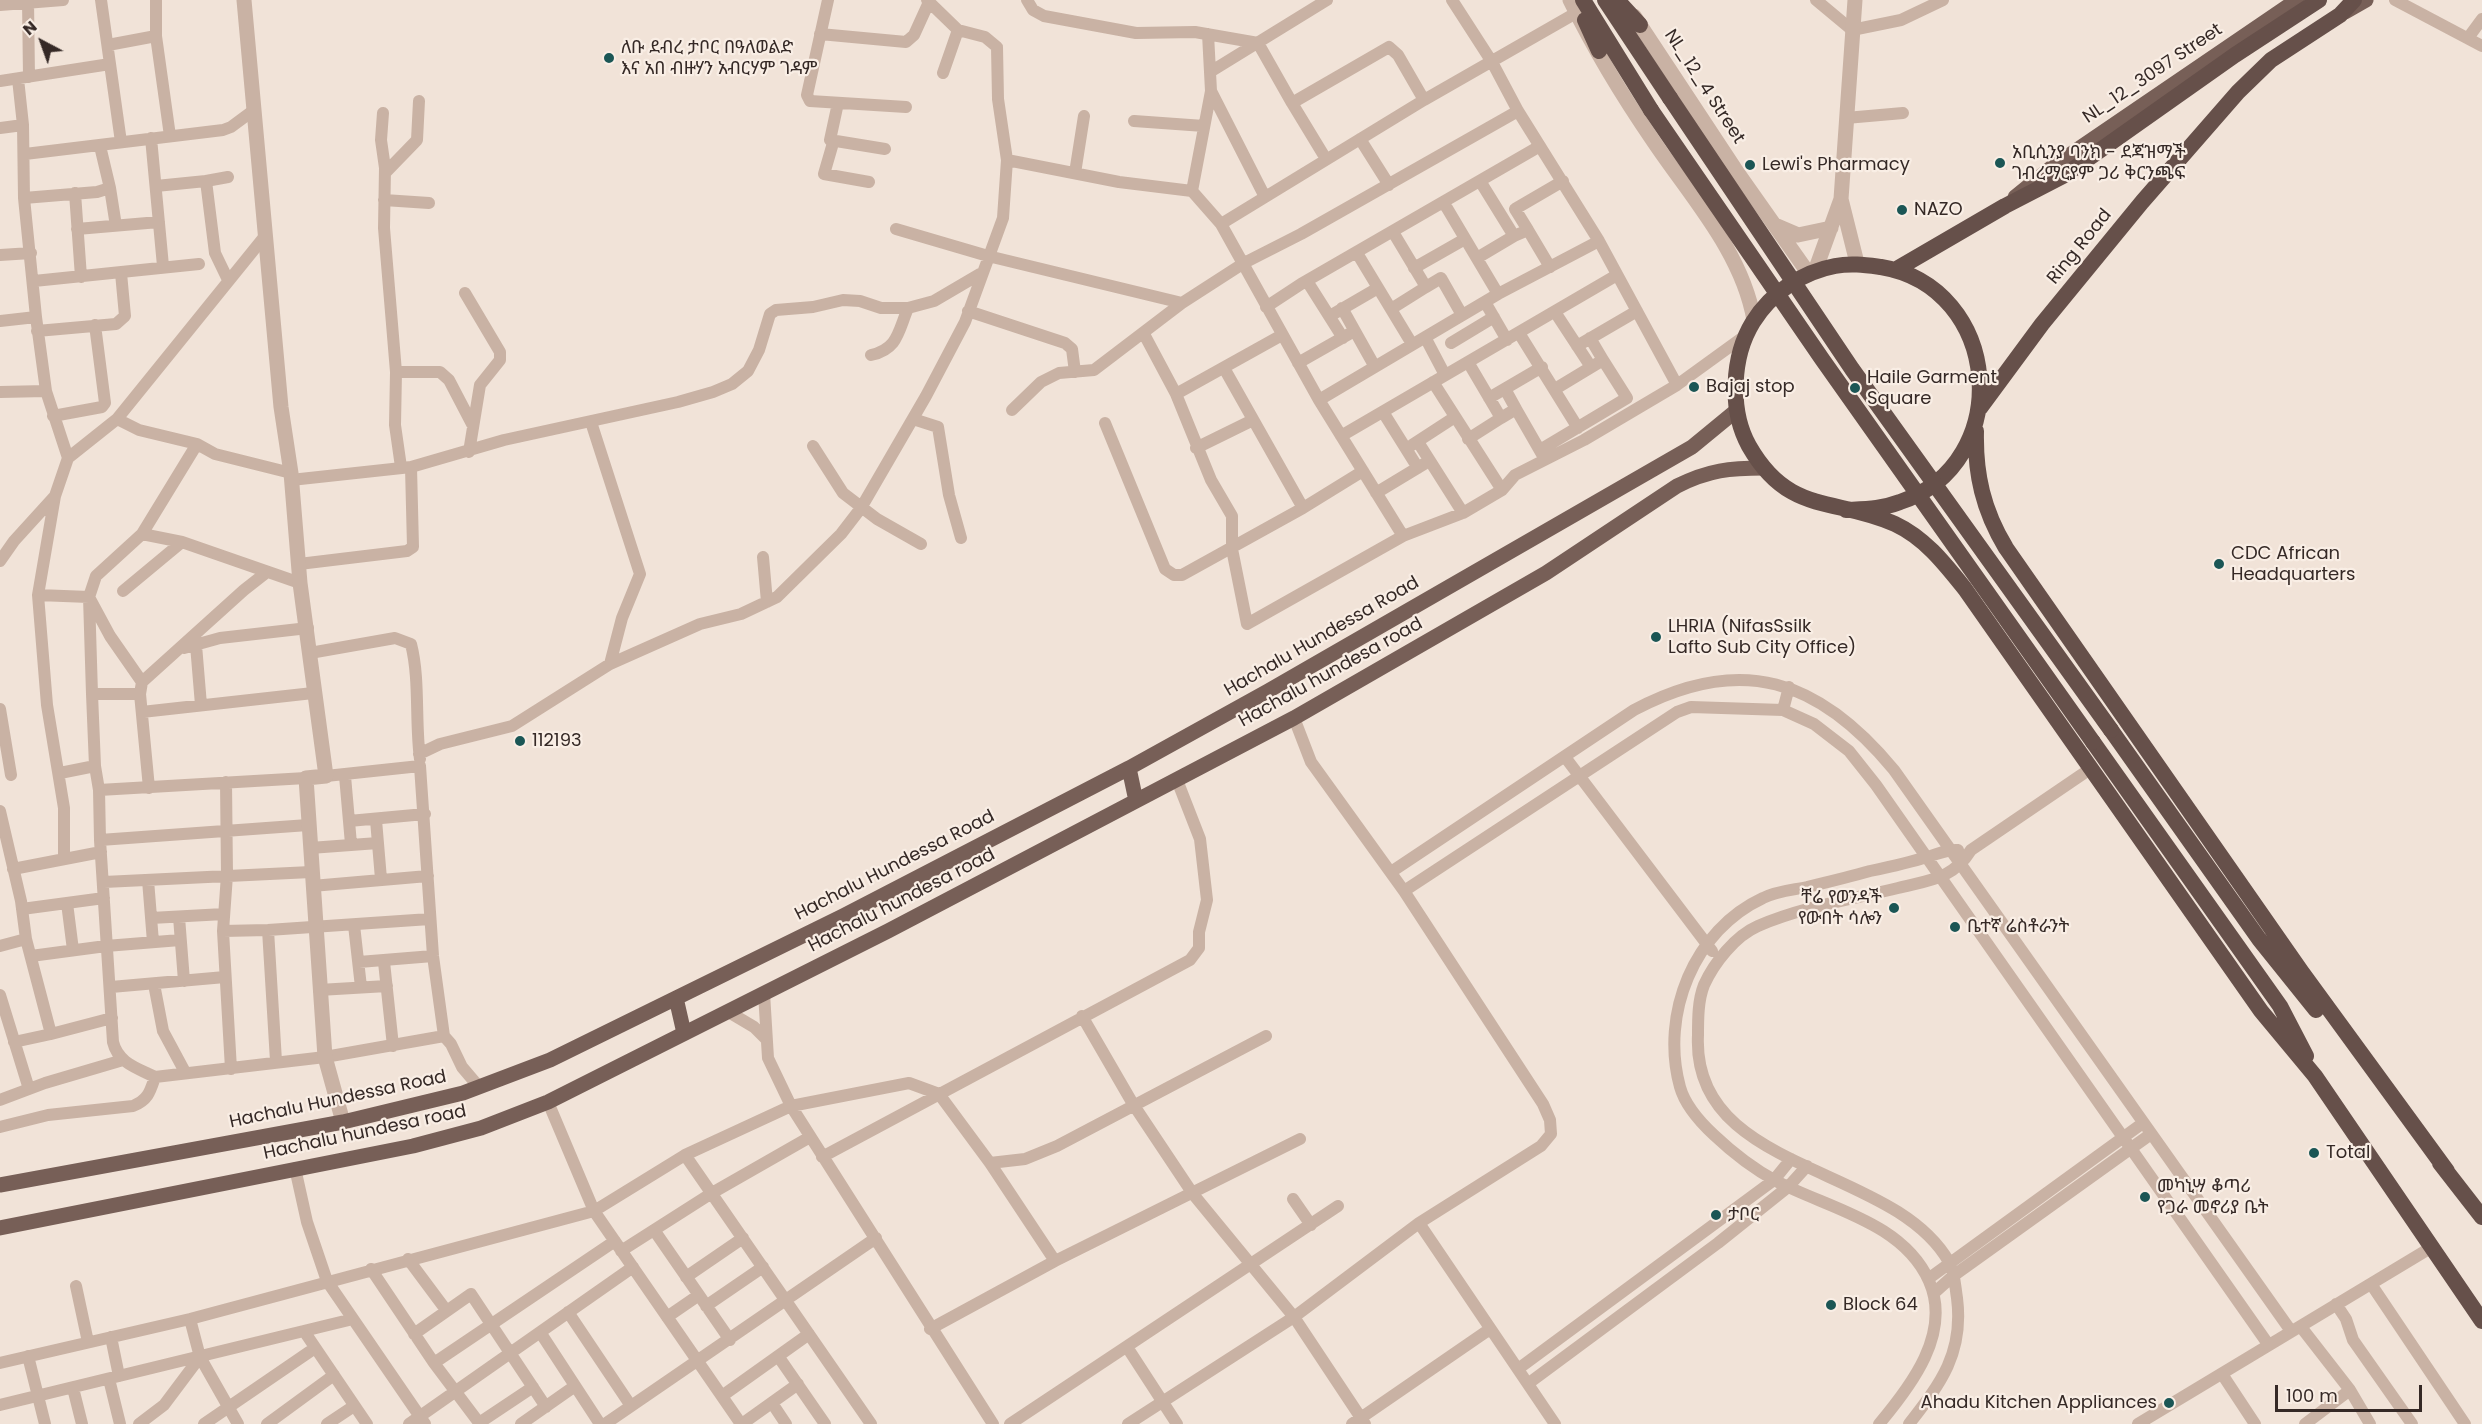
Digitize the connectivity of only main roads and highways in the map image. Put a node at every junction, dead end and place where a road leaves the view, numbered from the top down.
1 (1605, 0) edge
2 (1617, 0) edge
3 (2298, 0) edge
4 (2319, 0) edge
5 (2354, 0) edge
6 (2366, 0) edge
7 (1576, 3) edge
8 (2340, 15) junction
9 (1640, 25) road end
10 (1599, 51) road end
11 (2005, 206) junction
12 (1895, 270) junction
13 (1737, 410) junction
14 (1978, 415) junction
15 (1764, 468) junction
16 (1846, 510) junction
17 (1130, 768) junction
18 (1136, 801) junction
19 (676, 998) junction
20 (684, 1033) junction
21 (2315, 1076) junction
22 (2447, 1172) junction
23 (0, 1185) edge
24 (2482, 1217) edge
25 (0, 1228) edge
26 (2482, 1320) edge

1 - 22 highway, bridge
2 - 9 highway
3 - 11 main road, NL_12_3097 Street
4 - 11 highway
5 - 8 highway, Ring Road
6 - 8 main road
7 - 10 highway
7 - 21 highway, bridge
8 - 14 highway, Ring Road
11 - 12 highway
12 - 13 highway
12 - 14 highway
13 - 15 highway
13 - 17 main road, Hachalu Hundessa Road
14 - 16 highway
14 - 22 highway
15 - 16 highway
15 - 18 main road, Hachalu hundesa road
16 - 21 highway
17 - 18 main road
17 - 19 main road, Hachalu Hundessa Road
18 - 20 main road, Hachalu hundesa road
19 - 20 main road
19 - 23 main road, Hachalu Hundessa Road
20 - 25 main road, Hachalu hundesa road
21 - 26 highway
22 - 24 highway

